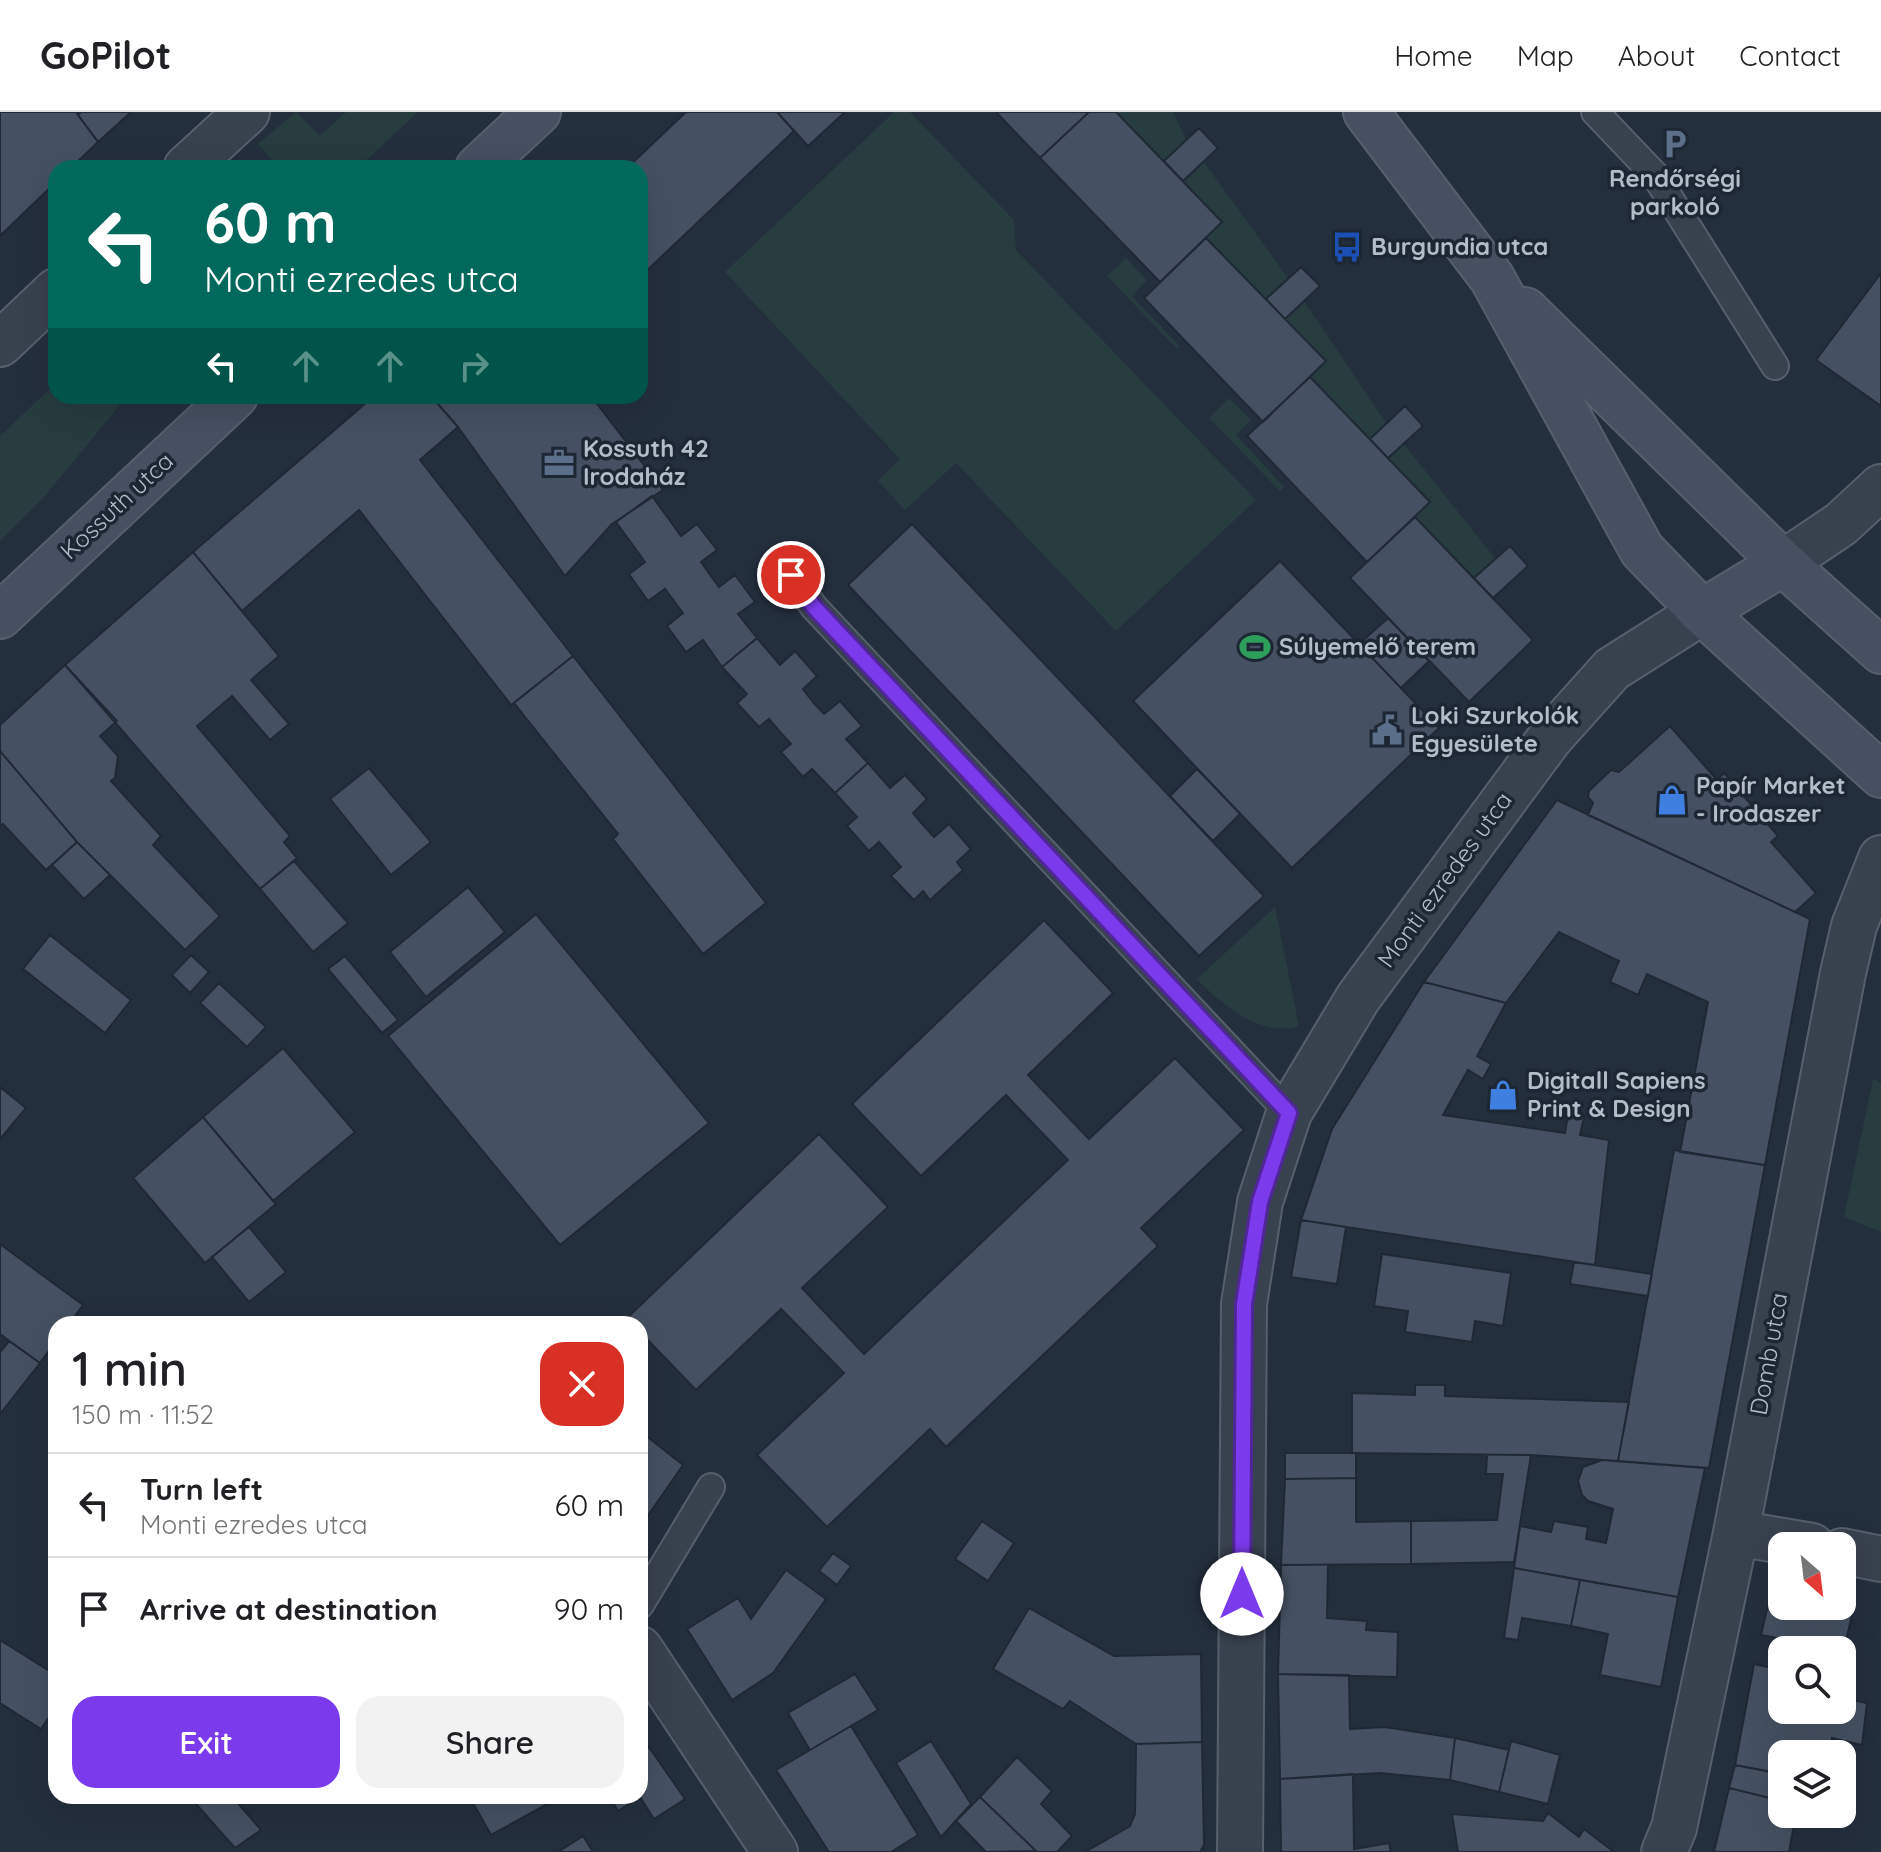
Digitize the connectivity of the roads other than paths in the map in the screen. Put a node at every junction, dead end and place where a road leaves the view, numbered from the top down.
1 (247, 112) edge
2 (538, 112) edge
3 (1366, 112) edge
4 (1595, 112) edge
5 (195, 160) edge
6 (487, 160) edge
7 (1492, 278) junction
8 (48, 299) edge
9 (0, 344) edge
10 (1775, 366) dead end
11 (226, 404) edge
12 (1881, 487) edge
13 (1783, 563) junction
14 (791, 575) dead end
15 (1702, 612) junction
16 (0, 616) edge
17 (1881, 651) edge
18 (1881, 775) edge
19 (1881, 858) edge
20 (1289, 1113) junction
21 (711, 1487) dead end
22 (1736, 1533) junction
23 (1768, 1538) edge
24 (1856, 1554) edge
25 (1881, 1559) edge
26 (648, 1592) edge
27 (648, 1661) edge
28 (775, 1852) edge
29 (1240, 1852) edge
30 (1664, 1852) edge

1 - 5 street
2 - 6 street
3 - 7 street
4 - 10 lane
7 - 13 street
7 - 15 street
8 - 9 street
11 - 16 street, Kossuth utca
12 - 13 street
13 - 15 street
13 - 17 street
14 - 20 lane
15 - 18 street
15 - 20 street, Monti ezredes utca
19 - 22 street, Domb utca
20 - 29 street, Monti ezredes utca
21 - 26 lane
22 - 23 street
22 - 30 street, Domb utca
24 - 25 street
27 - 28 street

